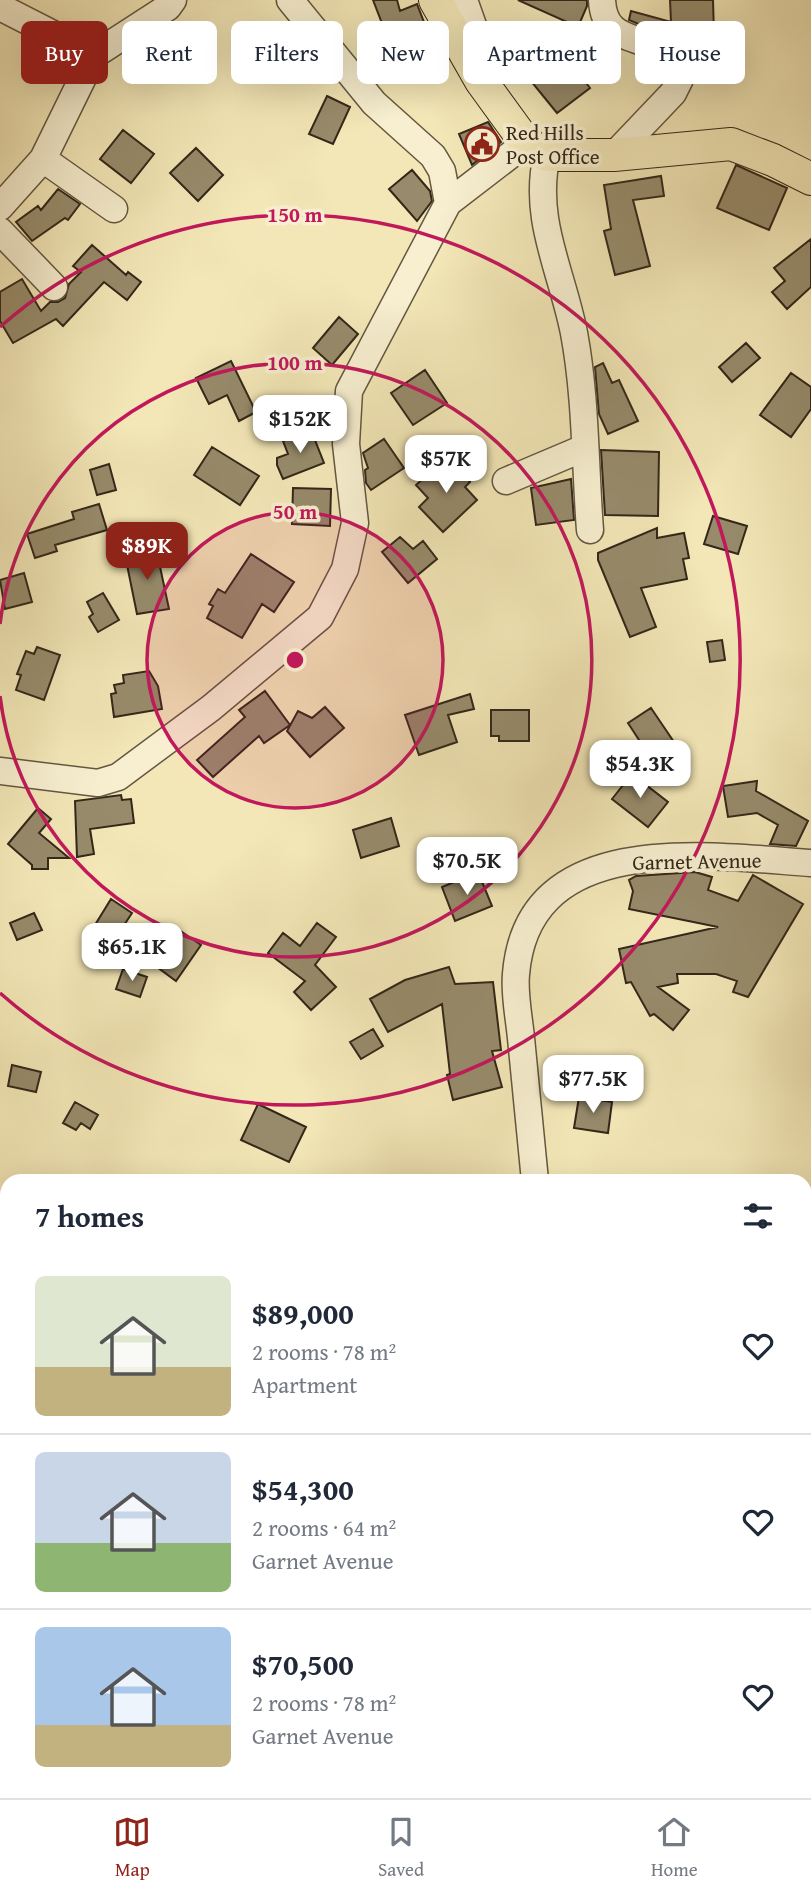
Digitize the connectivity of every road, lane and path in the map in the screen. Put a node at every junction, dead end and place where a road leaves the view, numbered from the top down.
1 (173, 0) edge
2 (290, 0) edge
3 (435, 0) edge
4 (464, 0) edge
5 (602, 0) edge
6 (0, 7) edge
7 (27, 21) edge
8 (471, 21) edge
9 (108, 46) edge
10 (463, 53) edge
11 (80, 84) edge
12 (485, 84) edge
13 (537, 149) junction
14 (614, 155) junction
15 (43, 159) junction
16 (811, 179) edge
17 (449, 203) junction
18 (0, 207) edge
19 (114, 209) dead end
20 (0, 231) edge
21 (54, 287) dead end
22 (584, 448) junction
23 (506, 481) dead end
24 (590, 530) dead end
25 (0, 771) edge
26 (811, 863) edge
27 (534, 1174) edge

1 - 9 street
2 - 17 street
3 - 10 main road
4 - 8 street
5 - 14 street
6 - 7 street
11 - 15 street
12 - 13 main road
13 - 14 main road
13 - 17 street
13 - 22 street
14 - 16 main road
15 - 18 street
15 - 19 street
17 - 25 street
20 - 21 street
22 - 23 street
22 - 24 street
26 - 27 street, Garnet Avenue

